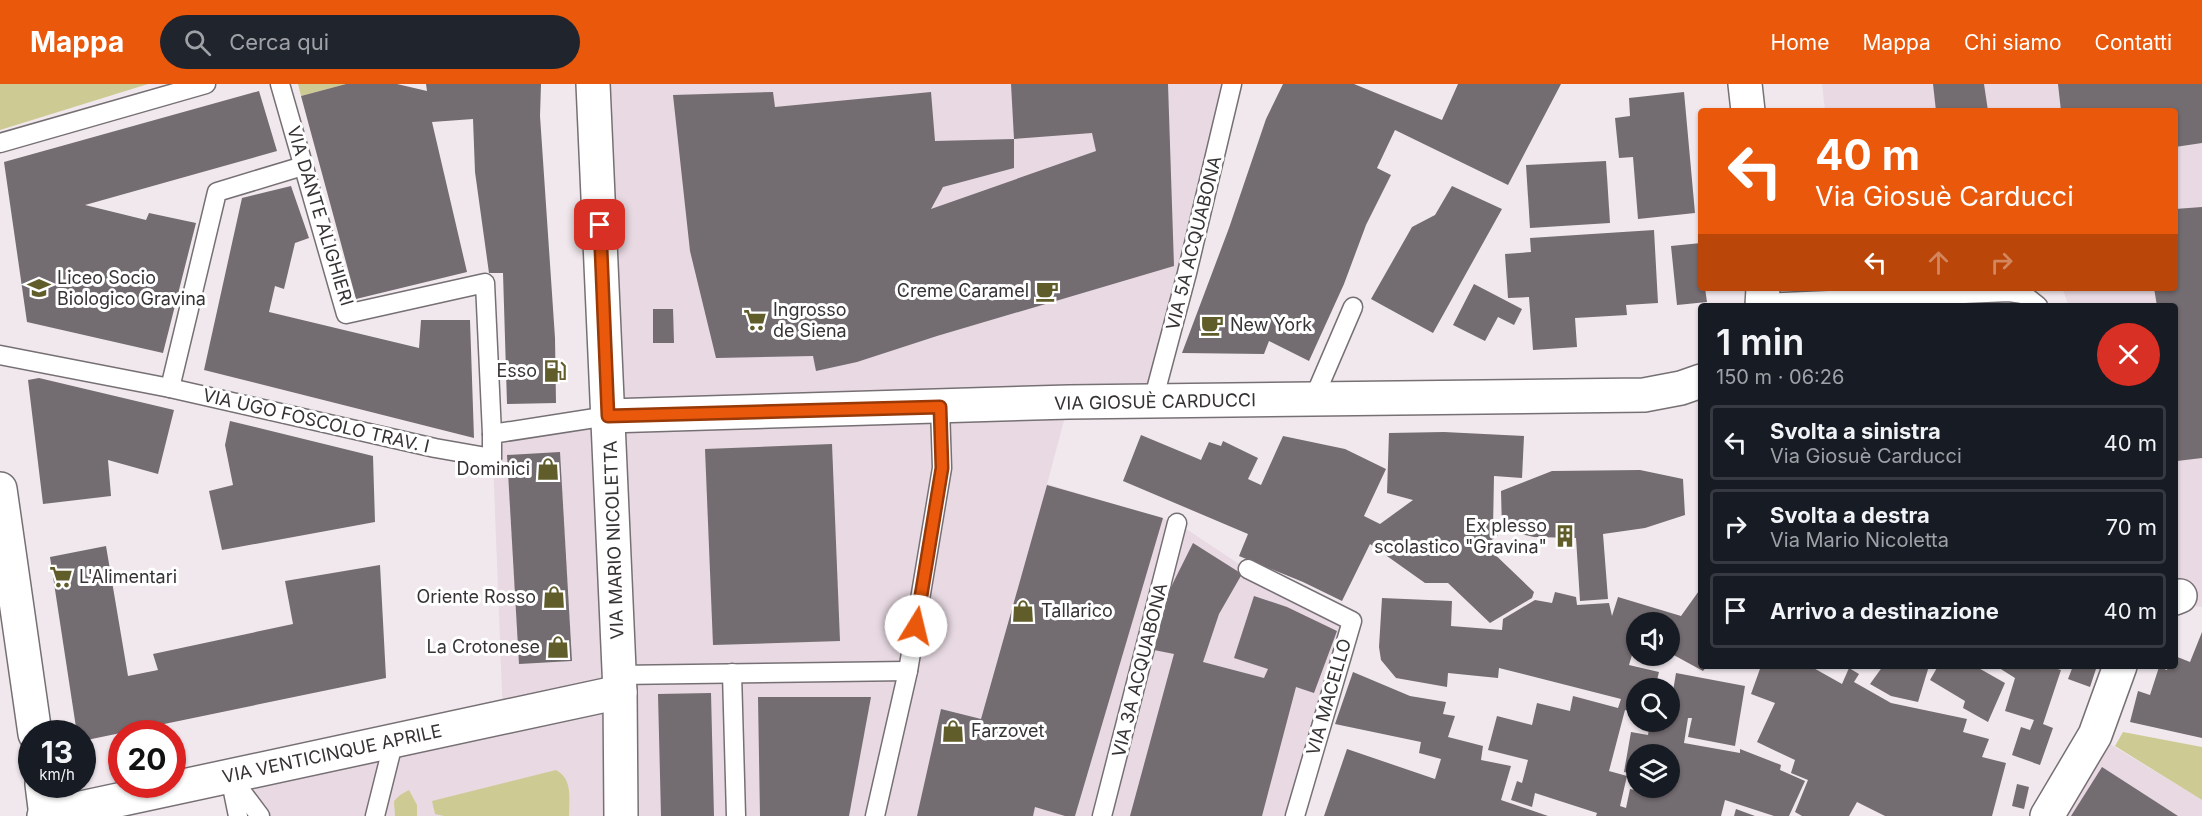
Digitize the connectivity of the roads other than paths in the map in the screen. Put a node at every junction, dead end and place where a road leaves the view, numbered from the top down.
1 (206, 84) edge
2 (280, 84) edge
3 (593, 84) edge
4 (1232, 84) edge
5 (1745, 84) edge
6 (1748, 108) edge
7 (0, 143) edge
8 (303, 166) junction
9 (1763, 299) edge
10 (2034, 303) edge
11 (1353, 308) dead end
12 (0, 355) edge
13 (1698, 382) edge
14 (170, 388) junction
15 (1313, 400) junction
16 (1153, 401) junction
17 (940, 407) junction
18 (608, 416) junction
19 (492, 434) junction
20 (0, 489) edge
21 (1177, 524) dead end
22 (1248, 570) dead end
23 (2119, 669) edge
24 (908, 671) junction
25 (732, 673) junction
26 (620, 683) junction
27 (32, 720) edge
28 (394, 740) junction
29 (230, 776) junction
30 (44, 798) edge
31 (46, 816) edge
32 (238, 816) edge
33 (260, 816) edge
34 (375, 816) edge
35 (621, 816) edge
36 (736, 816) edge
37 (875, 816) edge
38 (1102, 816) edge
39 (1295, 816) edge
40 (2047, 816) edge

1 - 7 lane
2 - 8 lane, VIA DANTE ALIGHIERI
3 - 18 street, VIA MARIO NICOLETTA
4 - 16 lane, VIA 5A ACQUABONA
5 - 6 street
8 - 14 lane
8 - 19 lane, VIA DANTE ALIGHIERI
9 - 10 lane
11 - 15 lane
12 - 14 lane, VIA UGO FOSCOLO TRAV. I
13 - 15 street, VIA GIOSUÈ CARDUCCI
14 - 19 lane, VIA UGO FOSCOLO TRAV. I
15 - 16 street, VIA GIOSUÈ CARDUCCI
16 - 17 street, VIA GIOSUÈ CARDUCCI
17 - 18 street, VIA GIOSUÈ CARDUCCI
17 - 24 lane
18 - 19 lane
18 - 26 street, VIA MARIO NICOLETTA
20 - 27 street
21 - 38 lane, VIA 3A ACQUABONA
22 - 39 lane, VIA MACELLO
23 - 40 street
24 - 25 lane
24 - 37 lane
25 - 26 lane
25 - 36 lane
26 - 28 street, VIA VENTICINQUE APRILE
26 - 35 street, VIA MARIO NICOLETTA
28 - 29 street, VIA VENTICINQUE APRILE
28 - 34 lane
29 - 31 street, VIA VENTICINQUE APRILE
29 - 32 lane
29 - 33 lane
30 - 31 street

